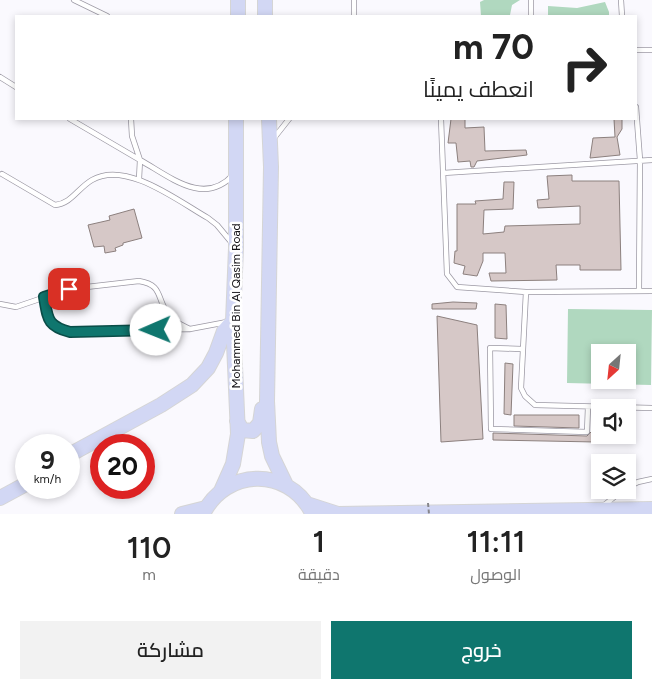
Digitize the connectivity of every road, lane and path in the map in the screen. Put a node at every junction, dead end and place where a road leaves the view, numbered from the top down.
1 (74, 0) edge
2 (238, 0) edge
3 (265, 0) edge
4 (354, 0) edge
5 (531, 0) edge
6 (621, 0) edge
7 (105, 15) edge
8 (238, 15) edge
9 (266, 15) edge
10 (354, 15) edge
11 (531, 15) edge
12 (622, 15) edge
13 (637, 50) edge
14 (652, 50) edge
15 (0, 77) edge
16 (15, 86) edge
17 (72, 120) edge
18 (130, 120) edge
19 (236, 120) edge
20 (269, 120) edge
21 (288, 120) edge
22 (441, 120) edge
23 (637, 120) edge
24 (271, 156) junction
25 (140, 160) junction
26 (640, 160) junction
27 (652, 160) edge
28 (235, 173) junction
29 (443, 173) junction
30 (2, 174) dead end
31 (139, 178) junction
32 (236, 248) junction
33 (639, 290) junction
34 (652, 291) edge
35 (526, 292) junction
36 (44, 297) junction
37 (0, 304) edge
38 (233, 321) junction
39 (190, 329) junction
40 (522, 349) junction
41 (267, 401) junction
42 (588, 407) junction
43 (652, 408) edge
44 (237, 421) junction
45 (80, 449) edge
46 (652, 479) edge
47 (636, 484) edge
48 (286, 485) junction
49 (15, 490) edge
50 (222, 491) junction
51 (0, 498) edge
52 (611, 499) edge
53 (428, 503) dead end
54 (310, 509) edge
55 (652, 509) edge
56 (597, 510) junction
57 (205, 511) edge
58 (182, 514) edge
59 (428, 514) edge

1 - 7 lane
2 - 8 main road
3 - 9 main road
4 - 10 lane
5 - 11 lane
6 - 12 lane
13 - 14 lane
15 - 16 lane
17 - 25 lane
18 - 25 lane
19 - 28 main road, Mohammed Bin Al Qasim Road
20 - 24 main road
21 - 24 lane
22 - 29 lane
23 - 26 lane
24 - 41 main road
25 - 28 lane
25 - 31 lane
26 - 27 lane
26 - 29 lane
26 - 33 lane
28 - 32 main road, Mohammed Bin Al Qasim Road
29 - 35 lane
30 - 31 lane
31 - 32 lane
32 - 38 main road, Mohammed Bin Al Qasim Road
33 - 34 lane
33 - 35 lane
35 - 40 lane
36 - 37 lane
36 - 39 lane
36 - 39 lane
38 - 39 lane
38 - 44 main road, Mohammed Bin Al Qasim Road
38 - 45 main road
40 - 42 lane
40 - 42 lane
41 - 44 main road
41 - 48 main road
42 - 43 lane
44 - 50 main road, Mohammed Bin Al Qasim Road
46 - 47 lane
48 - 50 main road
48 - 54 main road
49 - 51 main road
50 - 57 main road
52 - 56 lane
53 - 59 path, bridge
54 - 56 main road
55 - 56 main road
57 - 58 main road

